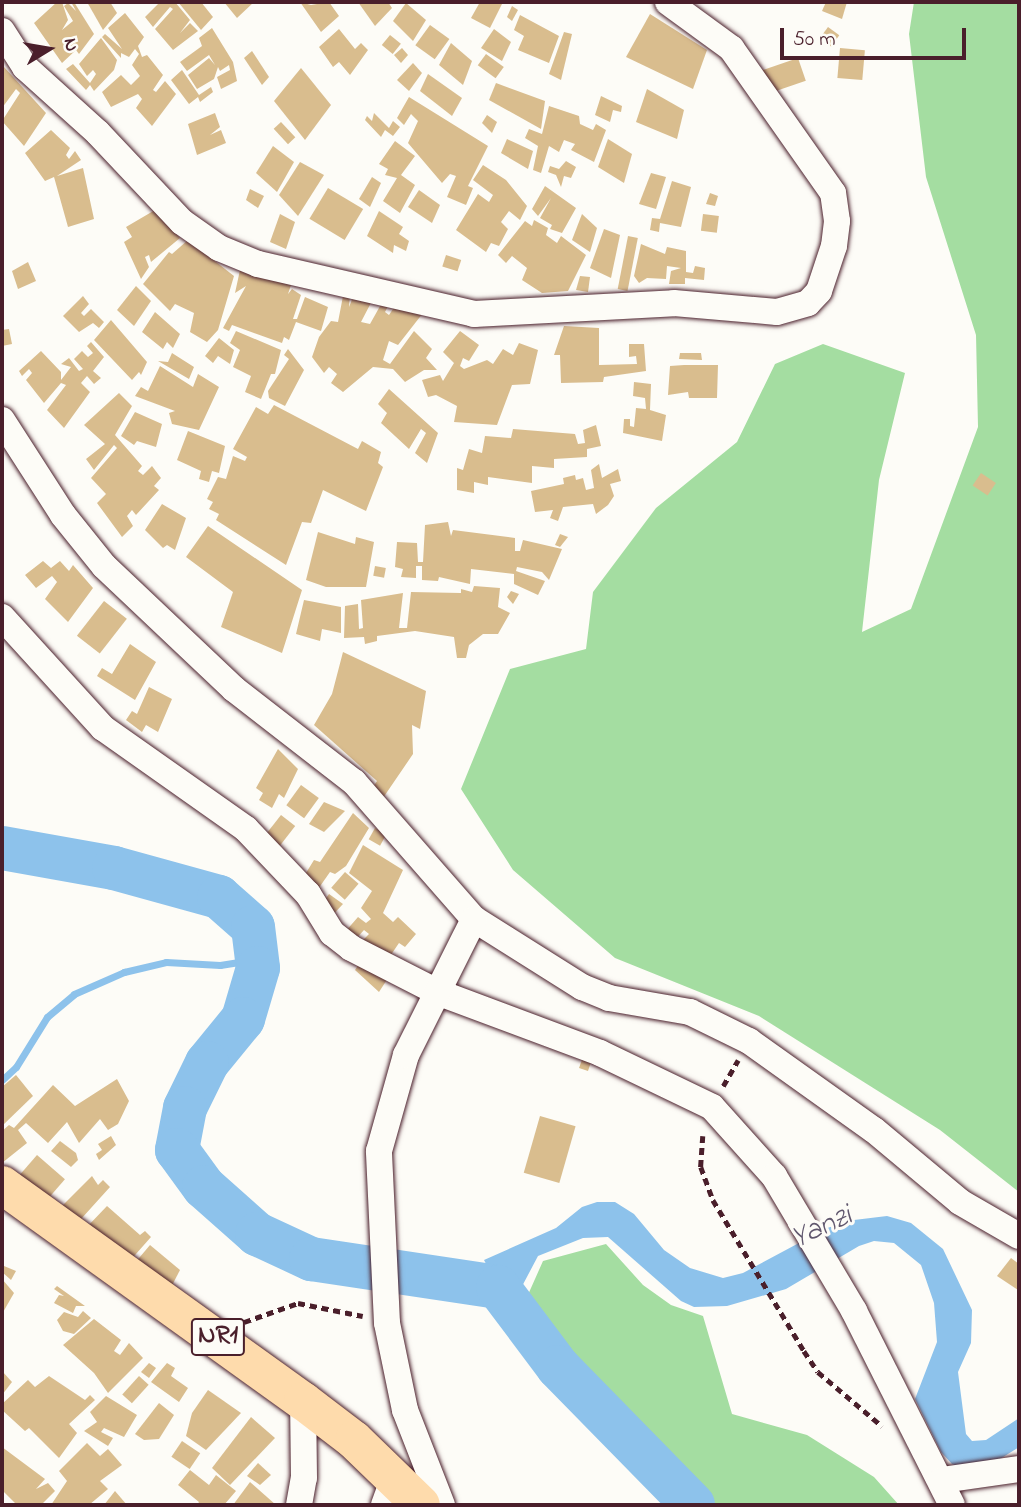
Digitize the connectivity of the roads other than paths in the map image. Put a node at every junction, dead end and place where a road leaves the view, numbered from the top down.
1 (668, 2) edge
2 (2, 31) edge
3 (2, 421) edge
4 (2, 617) edge
5 (474, 919) junction
6 (437, 992) junction
7 (2, 1185) edge
8 (1019, 1236) edge
9 (303, 1401) junction
10 (1019, 1469) edge
11 (942, 1480) junction
12 (389, 1492) edge
13 (299, 1505) edge
14 (421, 1505) edge
15 (442, 1505) edge
16 (952, 1505) edge

1 - 2 street
3 - 5 street
4 - 6 street
5 - 6 street
5 - 8 street
6 - 11 street
6 - 15 street
7 - 9 highway, NR1
9 - 12 highway, NR1
9 - 13 street
10 - 11 street
11 - 16 street
12 - 14 highway, NR1

